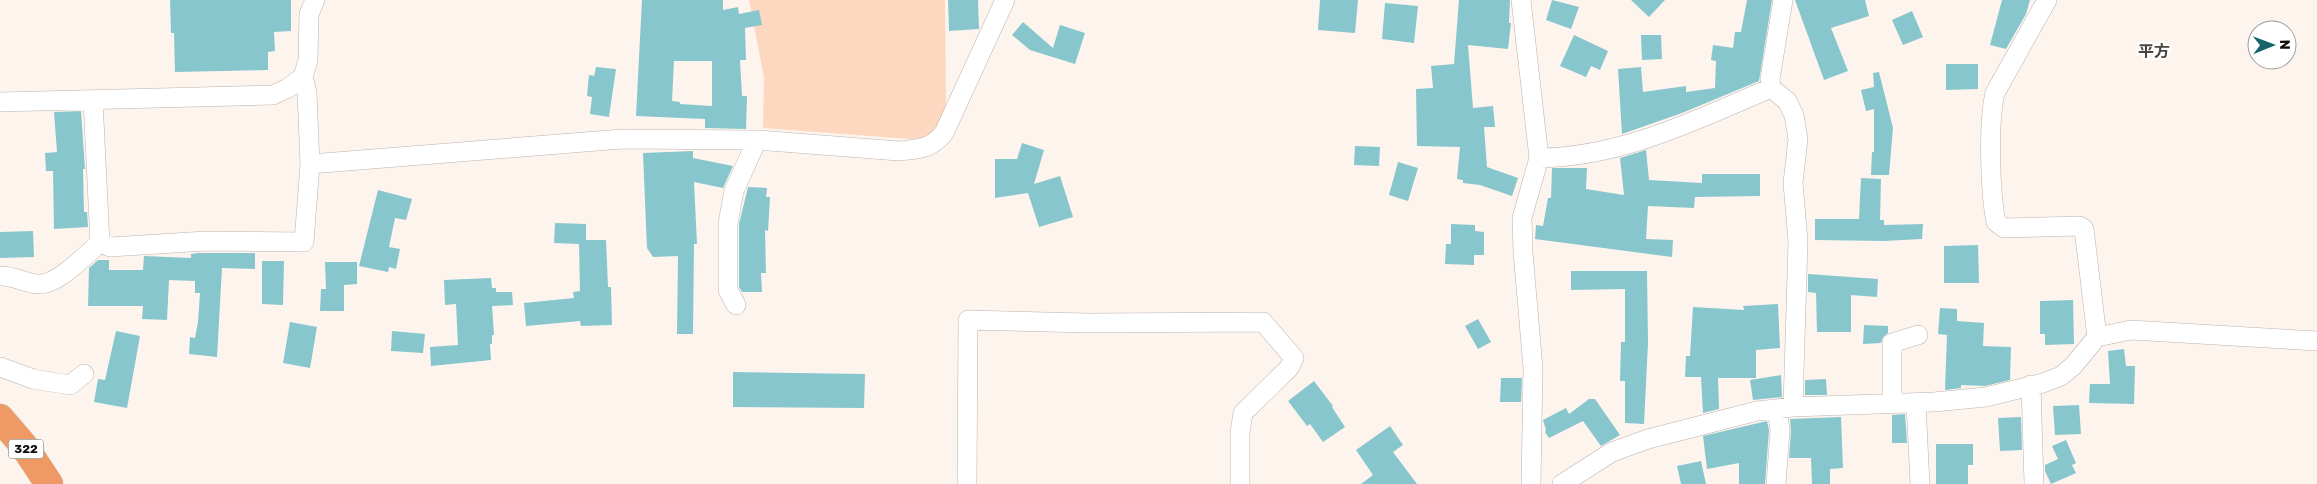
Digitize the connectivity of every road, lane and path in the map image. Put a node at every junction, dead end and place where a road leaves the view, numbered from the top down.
1 (314, 0) edge
2 (1004, 0) edge
3 (1521, 0) edge
4 (1783, 0) edge
5 (2047, 0) edge
6 (303, 77) junction
7 (1771, 88) junction
8 (93, 100) junction
9 (0, 102) edge
10 (757, 140) junction
11 (1539, 158) junction
12 (310, 164) junction
13 (100, 242) junction
14 (0, 276) edge
15 (736, 305) dead end
16 (1918, 335) dead end
17 (2097, 337) junction
18 (2317, 341) edge
19 (0, 367) edge
20 (84, 374) dead end
21 (2031, 385) junction
22 (1916, 403) junction
23 (1892, 404) junction
24 (1785, 408) junction
25 (0, 418) edge
26 (49, 484) edge
27 (967, 484) edge
28 (1240, 484) edge
29 (1531, 484) edge
30 (1562, 484) edge
31 (1776, 484) edge
32 (1920, 484) edge
33 (2034, 484) edge

1 - 6 street
2 - 10 street
3 - 11 street
4 - 7 street
5 - 17 street
6 - 8 street
6 - 12 street
7 - 11 street
7 - 24 street
8 - 9 street
8 - 13 street
10 - 12 street
10 - 15 street
11 - 29 street
12 - 13 street
13 - 14 street
16 - 23 street
17 - 18 street
17 - 21 street
19 - 20 street
21 - 22 street
21 - 33 street
22 - 23 street
22 - 32 street
23 - 24 street
24 - 30 street
24 - 31 street
25 - 26 highway, 322
27 - 28 street

